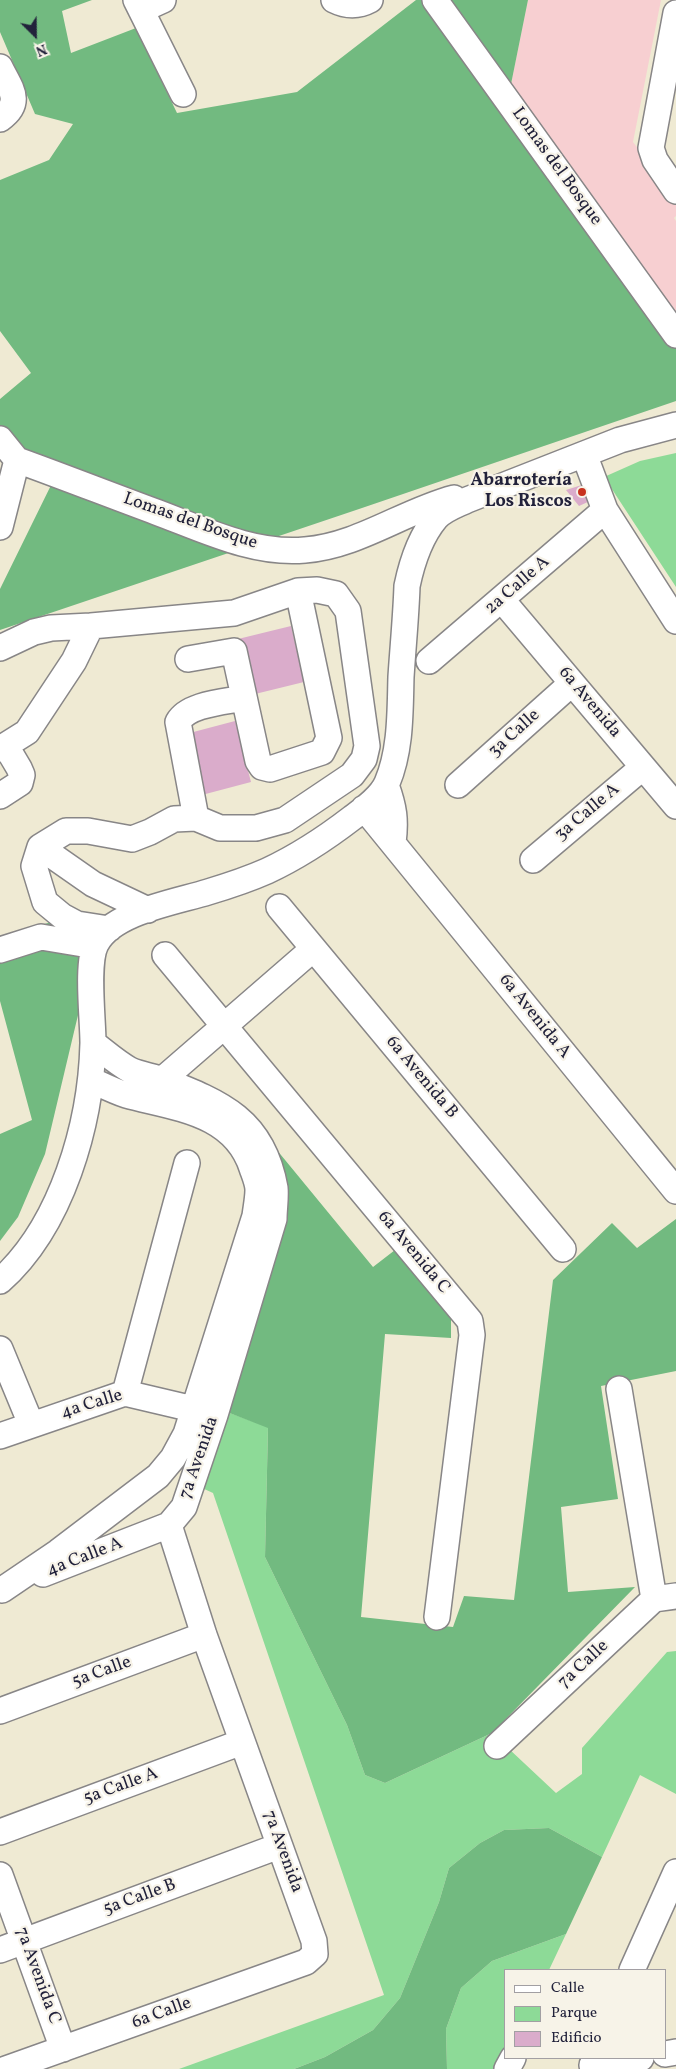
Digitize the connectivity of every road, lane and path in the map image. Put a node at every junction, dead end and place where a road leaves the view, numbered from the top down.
1 (163, 0) edge
2 (334, 0) edge
3 (370, 0) edge
4 (435, 0) edge
5 (138, 5) edge
6 (676, 13) edge
7 (0, 67) edge
8 (183, 94) dead end
9 (0, 119) edge
10 (676, 191) edge
11 (676, 335) edge
12 (676, 425) edge
13 (0, 440) edge
14 (584, 454) junction
15 (17, 460) junction
16 (508, 484) junction
17 (605, 510) junction
18 (0, 526) edge
19 (298, 591) junction
20 (502, 600) junction
21 (676, 621) edge
22 (91, 626) junction
23 (0, 648) edge
24 (188, 659) dead end
25 (429, 661) dead end
26 (572, 682) junction
27 (244, 698) junction
28 (3, 747) edge
29 (643, 767) junction
30 (458, 785) dead end
31 (386, 786) junction
32 (0, 796) edge
33 (676, 806) edge
34 (364, 808) junction
35 (196, 818) junction
36 (393, 843) junction
37 (40, 847) junction
38 (533, 860) dead end
39 (279, 907) dead end
40 (148, 910) junction
41 (102, 937) junction
42 (313, 949) junction
43 (0, 950) edge
44 (165, 955) dead end
45 (223, 1026) junction
46 (93, 1043) junction
47 (91, 1080) junction
48 (157, 1090) junction
49 (187, 1163) dead end
50 (676, 1191) edge
51 (563, 1249) dead end
52 (0, 1281) edge
53 (0, 1349) edge
54 (619, 1389) dead end
55 (125, 1392) junction
56 (205, 1412) junction
57 (31, 1424) junction
58 (0, 1436) edge
59 (169, 1526) junction
60 (1, 1590) edge
61 (665, 1597) edge
62 (436, 1617) dead end
63 (204, 1635) junction
64 (0, 1711) edge
65 (242, 1742) junction
66 (497, 1746) dead end
67 (0, 1832) edge
68 (279, 1846) junction
69 (676, 1872) edge
70 (0, 1875) edge
71 (676, 1923) edge
72 (650, 1927) junction
73 (24, 1941) junction
74 (0, 1950) edge
75 (315, 1954) joint
76 (632, 1969) edge
77 (63, 2049) junction
78 (633, 2059) edge
79 (593, 2064) edge
80 (6, 2069) edge

1 - 5 street
2 - 3 street
4 - 11 street, Lomas del Bosque
5 - 8 street
6 - 10 street
7 - 9 street
12 - 14 street
13 - 15 street
14 - 16 street
14 - 17 street
15 - 16 street, Lomas del Bosque
15 - 18 street
16 - 31 street
17 - 20 street, 2a Calle A
17 - 21 street
19 - 22 street
19 - 27 street
19 - 35 street
20 - 25 street, 2a Calle A
20 - 26 street, 6a Avenida
22 - 23 street
22 - 28 street
24 - 27 street
26 - 29 street, 6a Avenida
26 - 30 street, 3a Calle
27 - 35 street
28 - 32 street
29 - 33 street, 6a Avenida
29 - 38 street, 3a Calle A
31 - 34 street
31 - 36 street
34 - 36 street, 6a Avenida A
34 - 40 street
35 - 37 street
36 - 50 street, 6a Avenida A
37 - 40 street
37 - 41 street
39 - 42 street, 6a Avenida B
40 - 41 street
41 - 43 street
41 - 46 street
42 - 45 street
42 - 51 street, 6a Avenida B
44 - 45 street, 6a Avenida C
45 - 48 street
45 - 62 street, 6a Avenida C
46 - 47 street
46 - 48 street, 7a Avenida
47 - 48 street, 7a Avenida
47 - 52 street
48 - 56 street, 7a Avenida
49 - 55 street
53 - 57 street
54 - 61 street
55 - 56 street, 4a Calle
55 - 57 street, 4a Calle
56 - 59 street, 7a Avenida
56 - 60 street, 7a Avenida
57 - 58 street, 4a Calle
59 - 60 street, 4a Calle A
59 - 63 street, 7a Avenida
61 - 66 street, 7a Calle
63 - 64 street, 5a Calle
63 - 65 street, 7a Avenida
65 - 67 street, 5a Calle A
65 - 68 street, 7a Avenida
68 - 73 street, 5a Calle B
68 - 75 street, 7a Avenida
69 - 72 street
70 - 73 street, 7a Avenida C
71 - 72 street
72 - 76 street
73 - 74 street, 5a Calle B
73 - 77 street, 7a Avenida C
75 - 77 street, 6a Calle
77 - 80 street, 6a Calle
78 - 79 street

